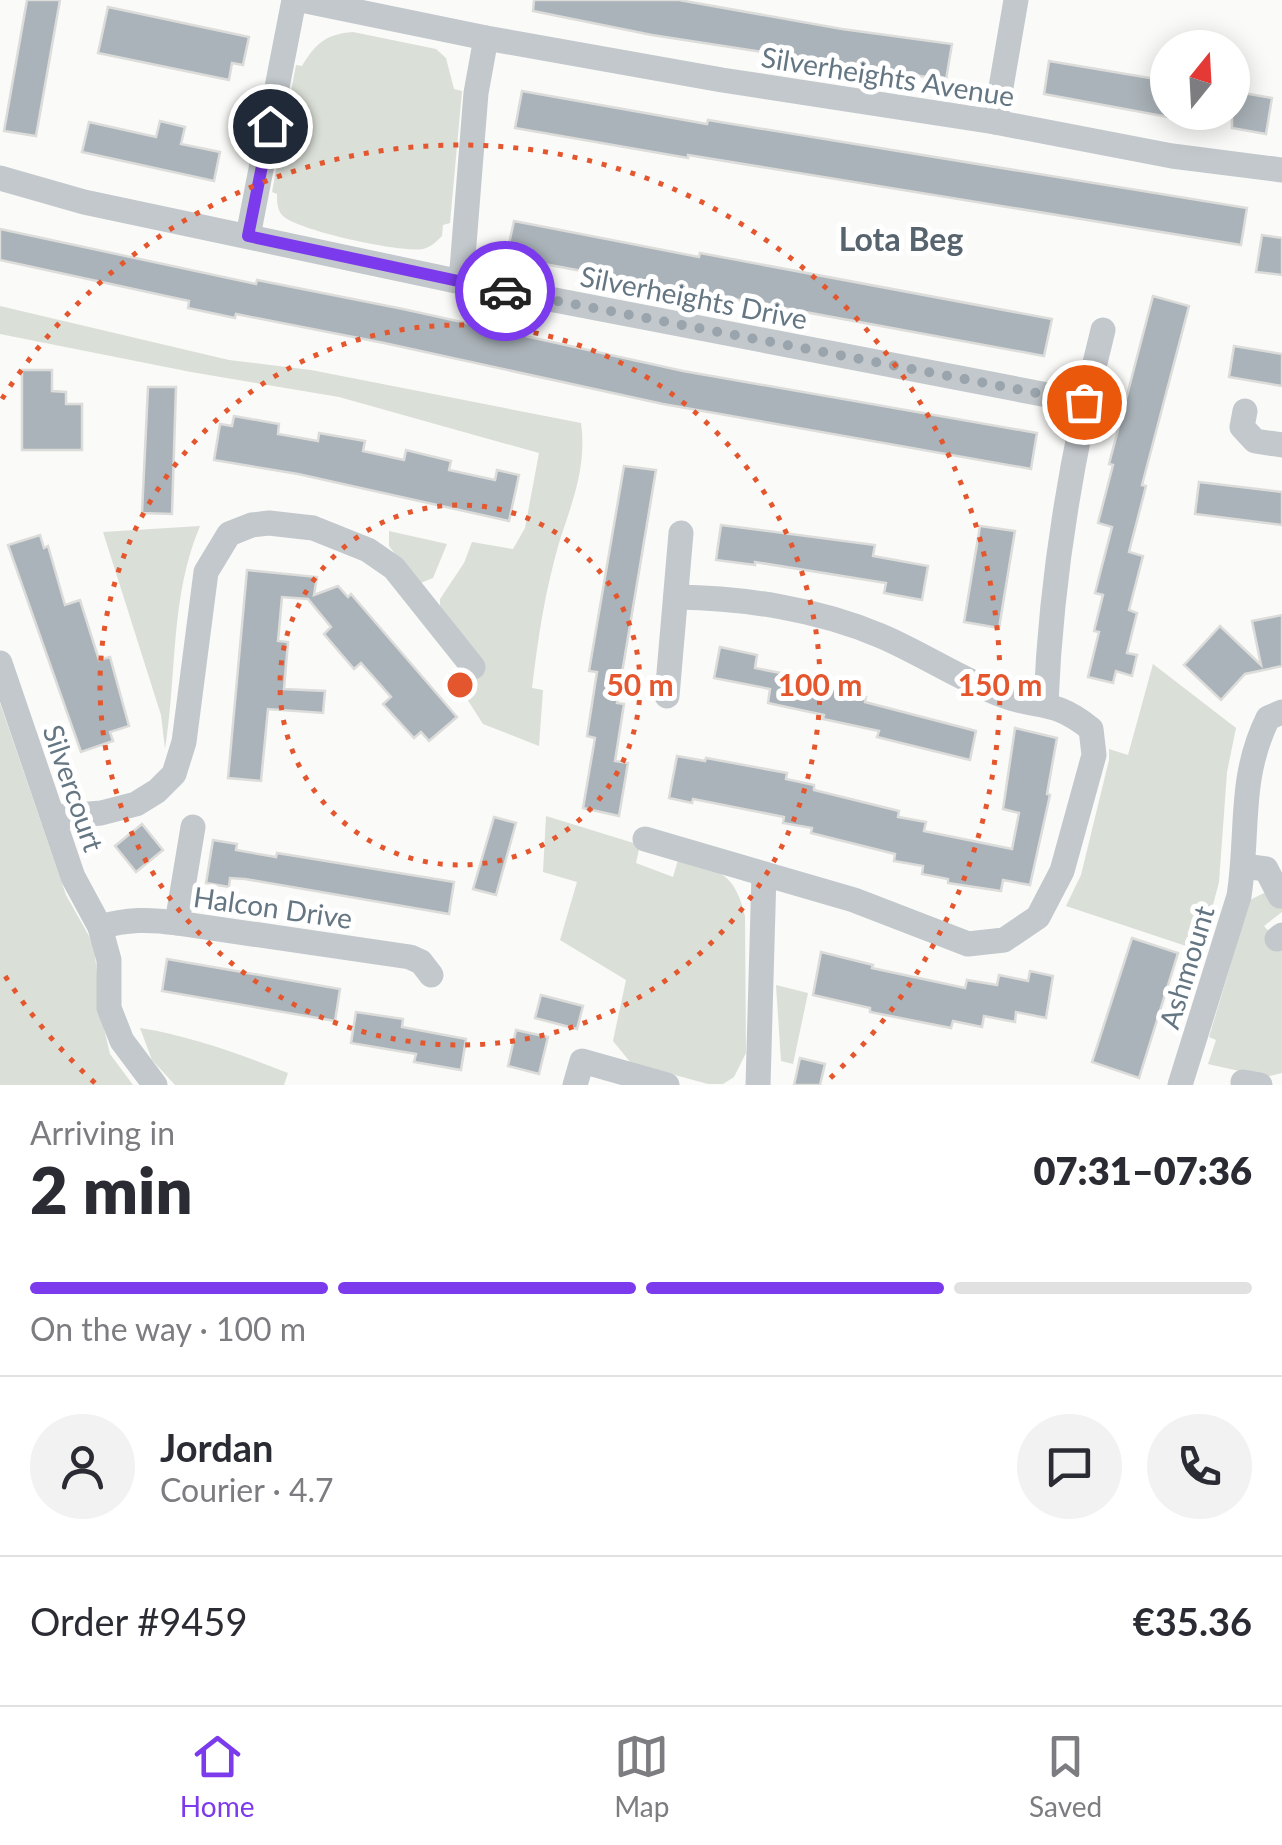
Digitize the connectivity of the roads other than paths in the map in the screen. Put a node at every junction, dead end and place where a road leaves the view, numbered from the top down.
1 (298, 0) edge
2 (1016, 0) edge
3 (486, 38) junction
4 (994, 122) junction
5 (1282, 170) edge
6 (0, 178) edge
7 (248, 236) junction
8 (461, 282) junction
9 (1103, 330) dead end
10 (1084, 402) junction
11 (1245, 411) dead end
12 (1282, 445) edge
13 (681, 533) dead end
14 (677, 597) junction
15 (0, 664) edge
16 (473, 667) dead end
17 (667, 696) dead end
18 (1046, 703) junction
19 (1282, 712) edge
20 (54, 817) junction
21 (192, 827) dead end
22 (645, 838) dead end
23 (1244, 866) junction
24 (764, 874) junction
25 (1280, 896) edge
26 (177, 923) junction
27 (100, 927) junction
28 (432, 975) dead end
29 (155, 1085) edge
30 (576, 1085) edge
31 (668, 1085) edge
32 (758, 1085) edge
33 (1180, 1085) edge

1 - 3 street, Silverheights Avenue
1 - 7 street, Silverheights Avenue
2 - 4 street
3 - 4 street, Silverheights Avenue
3 - 8 street
4 - 5 street, Silverheights Avenue
6 - 7 street, Silverheights Drive
7 - 8 street, Silverheights Drive
8 - 10 street, Silverheights Drive
9 - 10 street
10 - 18 street
11 - 12 street
13 - 14 street
14 - 17 street
14 - 18 street
15 - 20 street, Silvercourt
16 - 20 street
18 - 24 street
19 - 23 street, Ashmount
20 - 27 street, Silvercourt
21 - 26 street
22 - 24 street
23 - 25 street
23 - 33 street, Ashmount
24 - 32 street
26 - 27 street, Halcon Drive
26 - 28 street, Halcon Drive
27 - 29 street, Silvercourt
30 - 31 street

